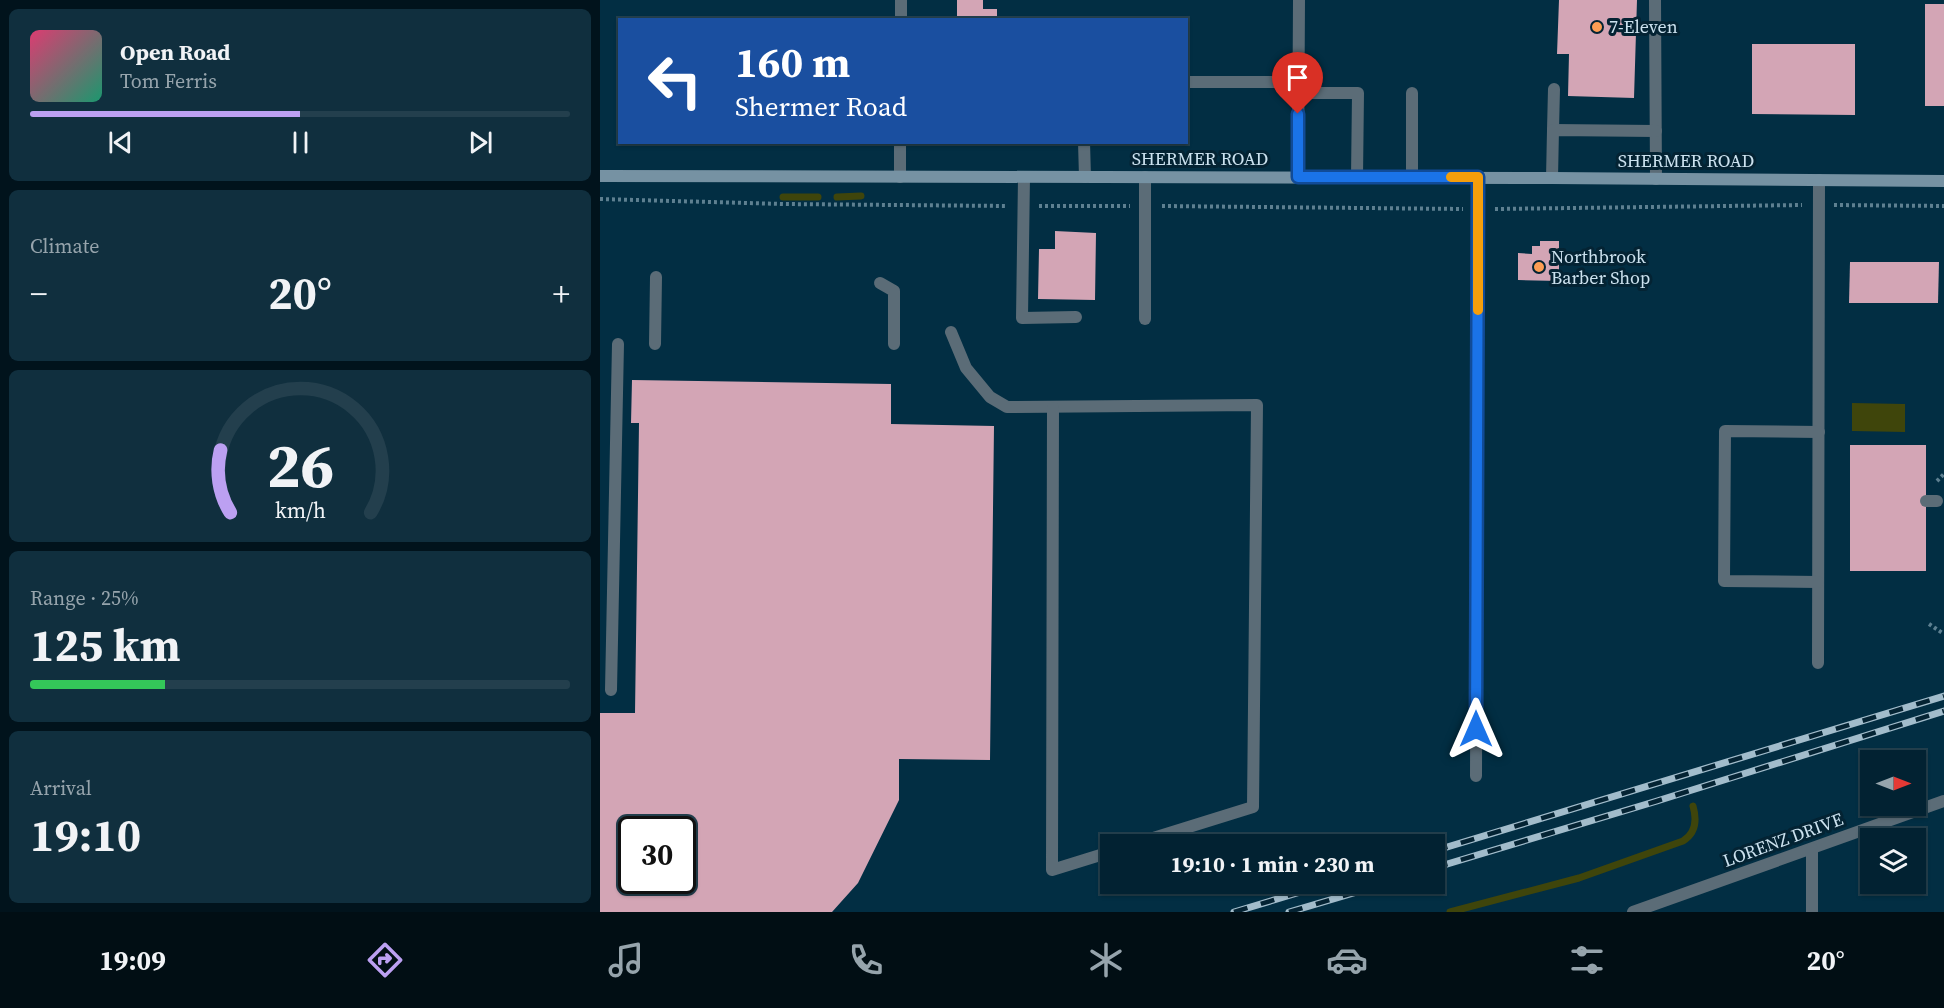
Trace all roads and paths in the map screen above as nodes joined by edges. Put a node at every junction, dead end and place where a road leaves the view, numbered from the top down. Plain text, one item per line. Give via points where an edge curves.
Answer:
1 (901, 0) edge
2 (1299, 0) edge
3 (1655, 0) edge
4 (901, 18) edge
5 (1188, 82) edge
6 (1298, 88) junction
7 (1554, 89) dead end
8 (1412, 93) dead end
9 (1553, 130) junction
10 (1656, 131) junction
11 (900, 144) edge
12 (1084, 144) edge
13 (600, 176) edge
14 (900, 177) junction
15 (1023, 177) junction
16 (1085, 177) junction
17 (1146, 177) junction
18 (1298, 177) junction
19 (1357, 177) junction
20 (1412, 177) junction
21 (1478, 177) junction
22 (1552, 178) junction
23 (1656, 179) junction
24 (1819, 180) junction
25 (1944, 181) edge
26 (600, 200) edge
27 (1819, 205) junction
28 (1023, 206) junction
29 (1146, 206) junction
30 (1944, 206) edge
31 (1478, 210) junction
32 (656, 277) dead end
33 (880, 283) dead end
34 (1076, 317) dead end
35 (1145, 319) dead end
36 (951, 332) dead end
37 (655, 344) dead end
38 (618, 345) dead end
39 (894, 345) dead end
40 (1053, 408) junction
41 (1819, 432) junction
42 (1944, 474) edge
43 (1937, 481) dead end
44 (1818, 582) junction
45 (1929, 624) dead end
46 (1944, 634) edge
47 (1818, 663) dead end
48 (612, 690) dead end
49 (1476, 776) dead end
50 (1944, 801) edge
51 (1166, 834) edge
52 (1812, 849) junction
53 (1100, 855) edge
54 (1633, 912) edge
55 (1812, 912) edge

1 - 4 street
2 - 6 street
3 - 10 street
5 - 6 street
6 - 18 street
6 - 19 street via 1358,93
7 - 9 street
8 - 20 street
9 - 10 street
9 - 22 street
10 - 23 street
11 - 14 street
12 - 16 street
13 - 14 main road, SHERMER ROAD
14 - 15 main road, SHERMER ROAD
15 - 16 main road, SHERMER ROAD
15 - 28 street
16 - 17 main road, SHERMER ROAD
17 - 18 main road, SHERMER ROAD
17 - 29 street
18 - 19 main road, SHERMER ROAD
19 - 20 main road, SHERMER ROAD
20 - 21 main road, SHERMER ROAD
21 - 22 main road, SHERMER ROAD
21 - 31 street
22 - 23 main road, SHERMER ROAD
23 - 24 main road, SHERMER ROAD
24 - 25 main road, SHERMER ROAD
24 - 27 street
26 - 28 path
27 - 30 path
27 - 31 path
27 - 41 street
28 - 29 path
28 - 34 street via 1022,318
29 - 31 path
29 - 35 street
31 - 49 street
32 - 37 street
33 - 39 street via 894,291
36 - 40 street via 966,368 990,397 1007,407
38 - 48 street
40 - 51 street via 1257,405 1254,807
40 - 53 street via 1052,870
41 - 44 street
41 - 44 street via 1725,431 1724,581
42 - 43 path
44 - 47 street
45 - 46 path
50 - 52 street, LORENZ DRIVE
52 - 54 street, LORENZ DRIVE
52 - 55 street

